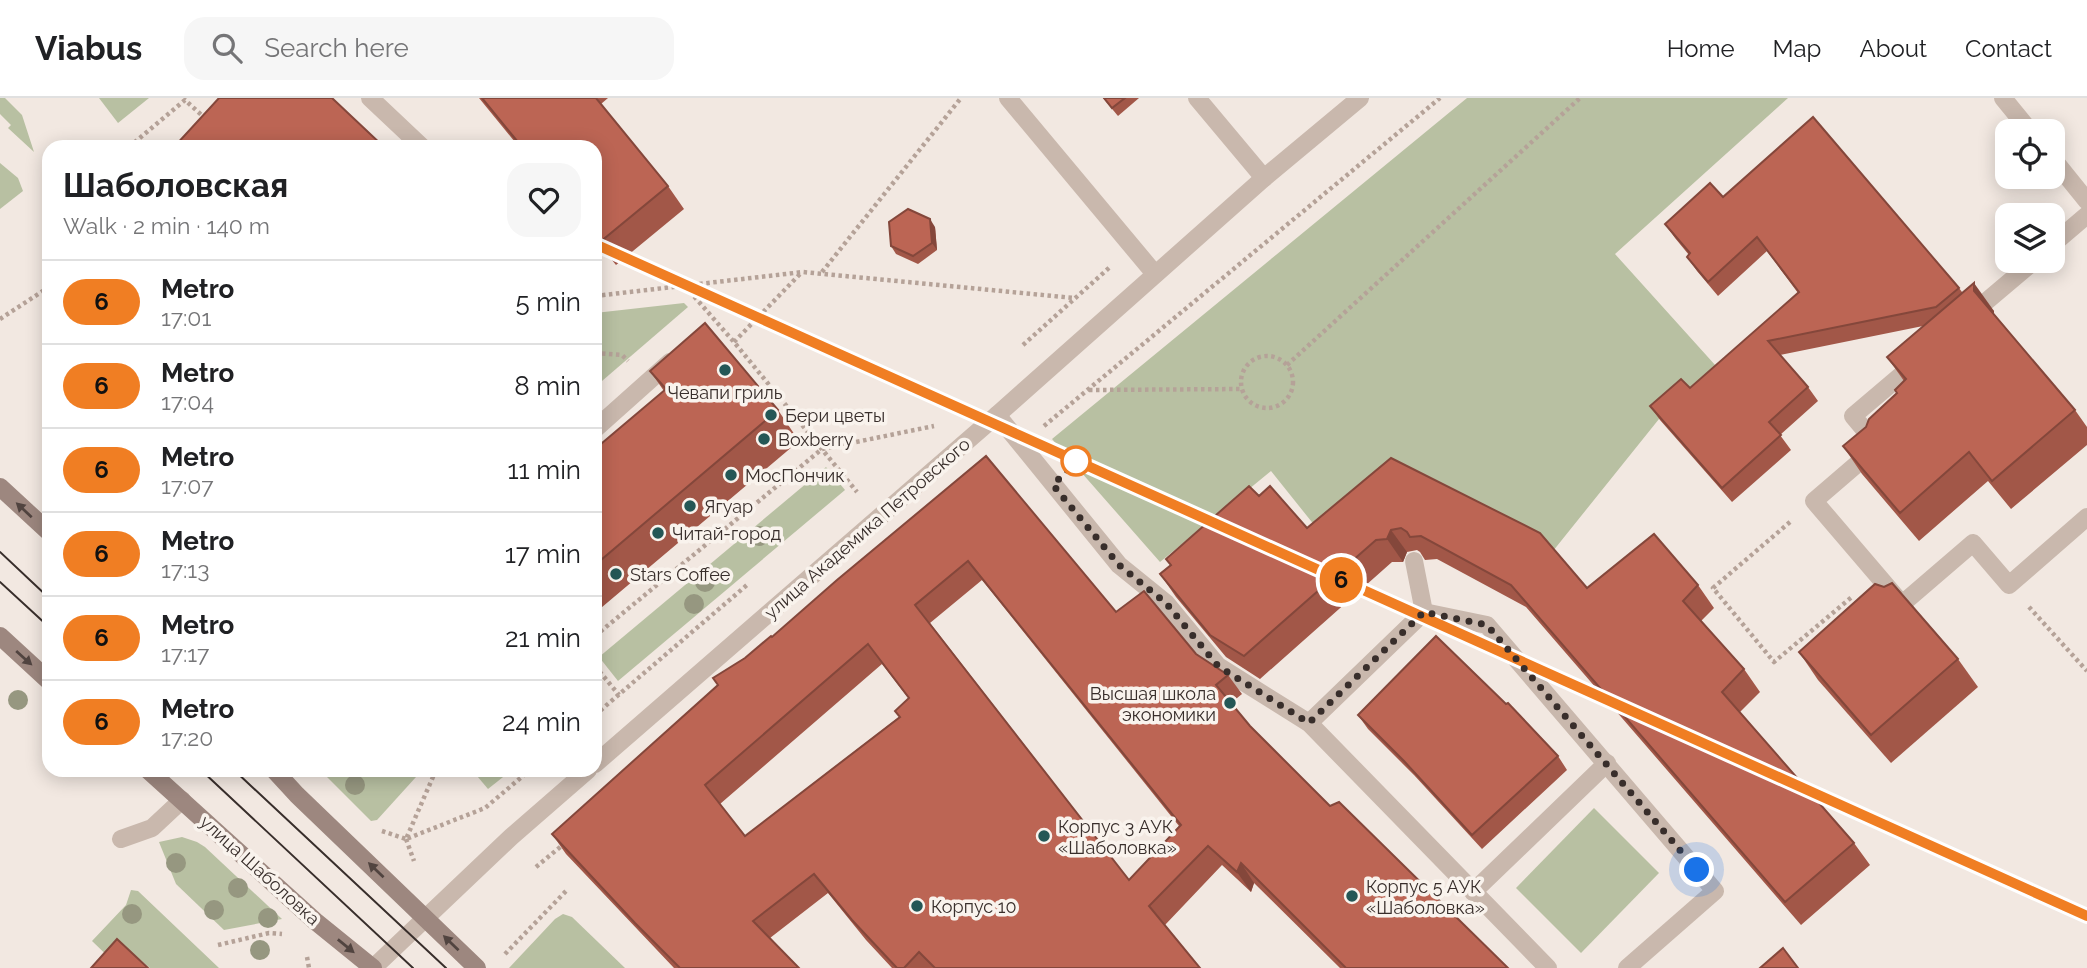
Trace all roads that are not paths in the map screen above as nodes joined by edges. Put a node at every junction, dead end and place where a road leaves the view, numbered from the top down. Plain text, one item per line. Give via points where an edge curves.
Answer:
1 (370, 98) edge
2 (1008, 98) edge
3 (1197, 98) edge
4 (1360, 98) edge
5 (2003, 98) edge
6 (2020, 119) edge
7 (415, 140) edge
8 (2065, 174) edge
9 (1264, 178) junction
10 (2087, 201) edge
11 (2087, 215) edge
12 (2065, 234) edge
13 (2020, 273) edge
14 (1154, 274) junction
15 (1953, 330) edge
16 (687, 347) edge
17 (1933, 347) edge
18 (997, 415) junction
19 (602, 423) edge
20 (0, 487) edge
21 (2087, 517) edge
22 (42, 526) edge
23 (1414, 561) edge
24 (1424, 612) junction
25 (0, 636) edge
26 (42, 675) edge
27 (1309, 723) junction
28 (602, 758) edge
29 (1607, 763) junction
30 (156, 777) edge
31 (280, 777) edge
32 (580, 777) edge
33 (182, 800) junction
34 (121, 839) dead end
35 (1473, 892) junction
36 (425, 918) junction
37 (373, 968) edge
38 (477, 968) edge
39 (1548, 968) edge
40 (1627, 968) edge

1 - 7 street
2 - 14 street
3 - 9 street
4 - 9 street, улица Академика Петровского
5 - 6 street
8 - 10 street
9 - 14 street, улица Академика Петровского
11 - 12 street
13 - 15 street
14 - 18 street, улица Академика Петровского
16 - 19 street
17 - 21 street via 1853,416 1878,446 1814,501 1902,604 1973,543 2009,585
18 - 27 street via 1119,565 1166,603 1218,666
18 - 28 street, улица Академика Петровского
22 -> 20 main road
23 - 24 street
24 - 27 street
24 - 29 street via 1487,625
25 -> 26 main road
27 - 35 street
29 - 35 street
29 - 40 street via 1715,891
30 - 33 main road, улица Шаболовка
36 -> 31 main road
32 - 36 street
33 - 34 street via 152,828
33 -> 37 main road, улица Шаболовка
35 - 39 street
36 - 37 street
38 -> 36 main road

